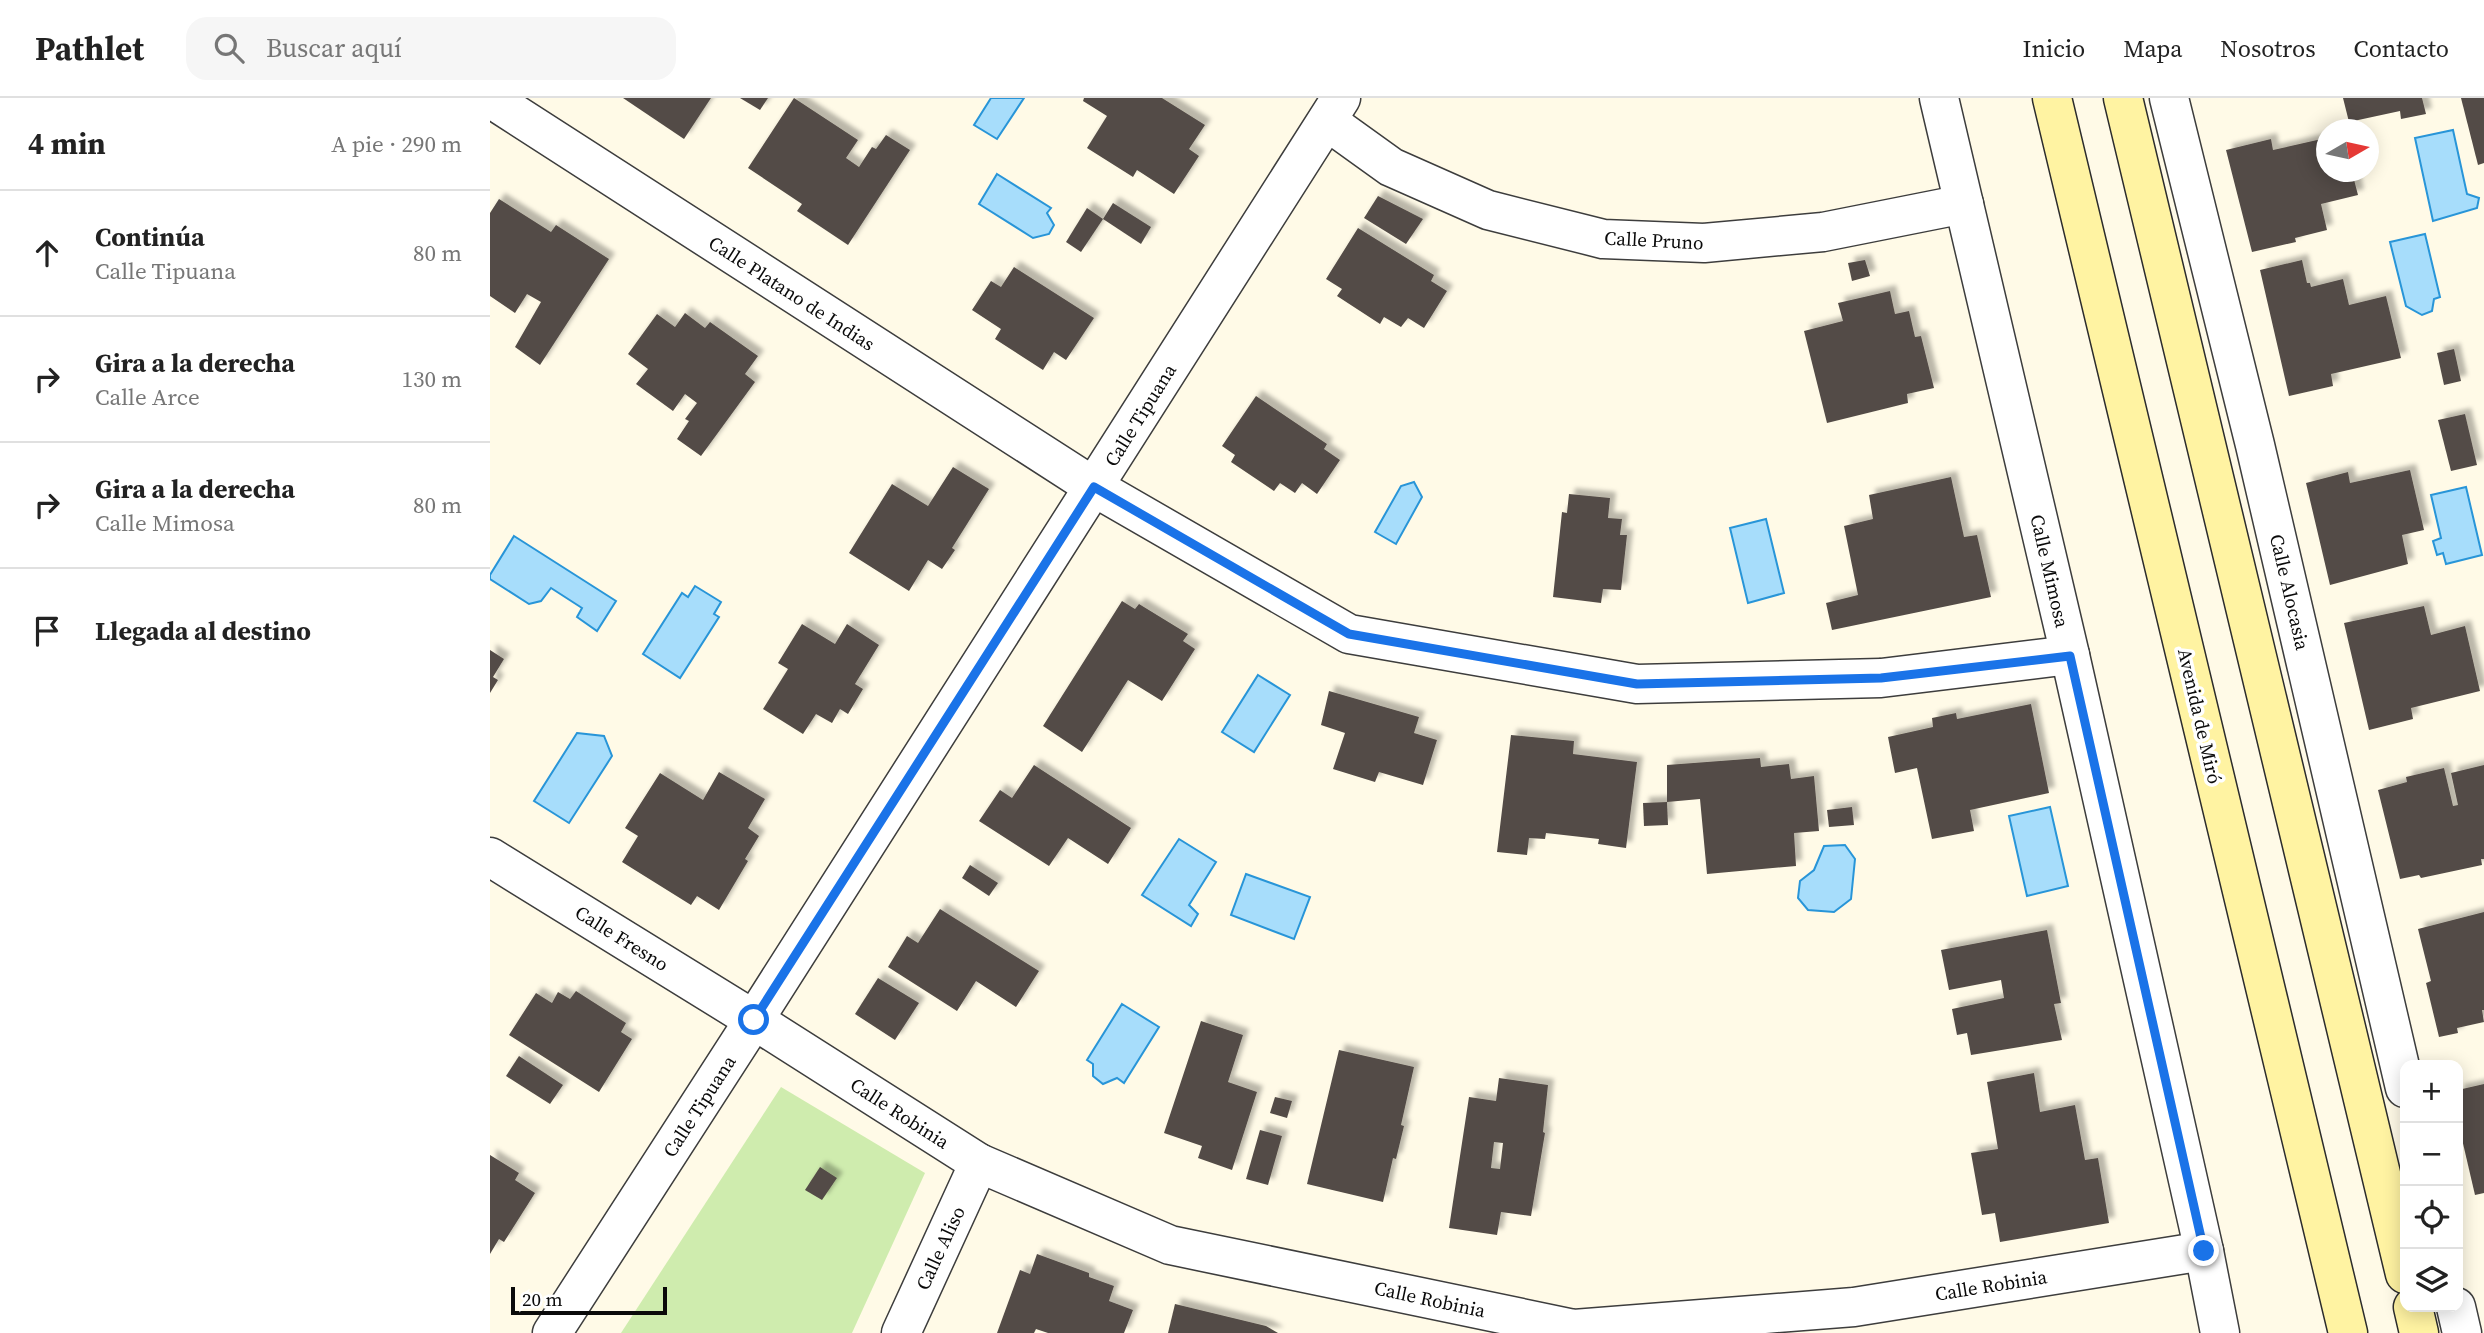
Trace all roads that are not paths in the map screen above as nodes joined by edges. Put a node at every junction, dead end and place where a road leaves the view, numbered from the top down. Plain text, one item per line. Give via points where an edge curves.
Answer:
1 (1940, 98) edge
2 (2052, 98) edge
3 (2123, 98) edge
4 (2169, 98) edge
5 (490, 99) edge
6 (1334, 109) edge
7 (1964, 204) junction
8 (1094, 487) junction
9 (2070, 656) junction
10 (490, 857) edge
11 (754, 1020) junction
12 (2400, 1067) edge
13 (979, 1163) junction
14 (2204, 1251) junction
15 (2400, 1253) edge
16 (2414, 1312) edge
17 (2457, 1312) edge
18 (552, 1333) edge
19 (901, 1333) edge
20 (2220, 1333) edge
21 (2348, 1333) edge
22 (2419, 1333) edge
23 (2462, 1333) edge

1 - 7 street, Calle Mimosa
2 - 21 main road, Avenida de Miró
3 - 15 main road
4 - 12 street, Calle Alocasia
5 - 8 street, Calle Platano de Indias
6 - 7 street, Calle Pruno via 1391,167 1488,210 1603,239 1704,243 1824,232
6 - 8 street, Calle Tipuana
7 - 9 street, Calle Mimosa
8 - 9 street, Calle Platano de Indias via 1349,634 1637,684 1881,678
8 - 11 street, Calle Tipuana
9 - 14 street, Calle Mimosa
10 - 11 street, Calle Fresno
11 - 13 street, Calle Robinia
11 - 18 street, Calle Tipuana
13 - 14 street, Calle Robinia via 1170,1245 1574,1329 1854,1307
13 - 19 street, Calle Aliso
14 - 20 street, Calle Mimosa
16 - 22 main road
17 - 23 street

